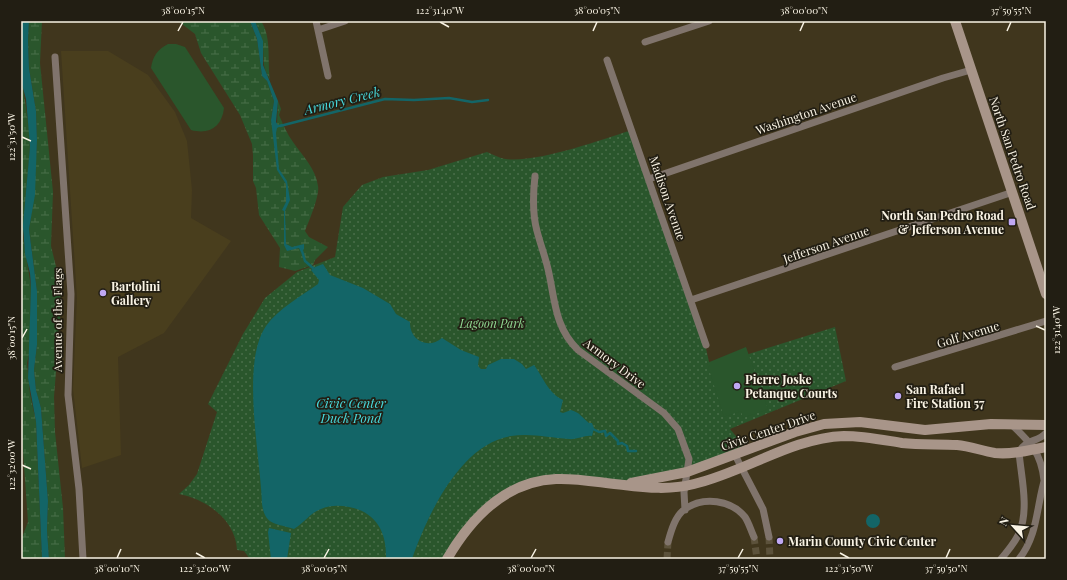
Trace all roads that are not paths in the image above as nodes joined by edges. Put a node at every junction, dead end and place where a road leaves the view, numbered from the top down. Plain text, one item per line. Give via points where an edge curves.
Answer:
1 (316, 21) edge
2 (345, 21) edge
3 (709, 21) edge
4 (955, 21) edge
5 (318, 30) junction
6 (645, 42) dead end
7 (55, 57) dead end
8 (607, 60) dead end
9 (971, 70) junction
10 (328, 76) dead end
11 (535, 176) dead end
12 (649, 179) junction
13 (1013, 192) junction
14 (1046, 294) edge
15 (691, 300) junction
16 (1046, 321) edge
17 (706, 345) dead end
18 (895, 367) dead end
19 (1012, 424) junction
20 (1046, 425) edge
21 (1046, 433) edge
22 (1029, 441) junction
23 (1046, 447) edge
24 (1036, 449) junction
25 (1019, 452) junction
26 (735, 455) junction
27 (741, 468) junction
28 (687, 472) junction
29 (1045, 478) edge
30 (622, 485) junction
31 (684, 486) junction
32 (685, 510) junction
33 (769, 537) tunnel mouth
34 (754, 538) tunnel mouth
35 (668, 542) tunnel mouth
36 (84, 559) edge
37 (447, 559) edge
38 (1001, 559) edge
39 (1019, 559) edge

1 - 5 street
2 - 5 street
3 - 6 street
4 - 9 street, North San Pedro Road
5 - 10 street
7 - 36 street, Avenue of the Flags via 71,294 68,395 80,496
8 - 12 street, Madison Avenue
9 - 12 street, Washington Avenue
9 - 13 street, North San Pedro Road
11 - 28 street, Armory Drive via 535,222 548,268 556,315 563,332 582,353 672,420 681,434 689,456
12 - 15 street, Madison Avenue
13 - 14 street, North San Pedro Road
13 - 15 street, Jefferson Avenue
15 - 17 street, Madison Avenue
16 - 18 street, Golf Avenue
19 - 20 street, Civic Center Drive
19 - 22 street
19 - 26 street, Civic Center Drive via 925,430 860,422 833,423 800,430
21 - 22 street
22 - 24 street
22 - 25 street via 1023,444
23 - 24 street, Civic Center Drive
24 - 25 street, Civic Center Drive
24 - 29 street
25 - 27 street, Civic Center Drive via 997,453 965,446 912,444 843,436 808,443
25 - 38 street via 1024,502 1023,521 1015,540
26 - 27 street
26 - 28 street, Civic Center Drive
27 - 31 street, Civic Center Drive
27 - 33 street via 763,509
28 - 30 street, Civic Center Drive
28 - 31 street, Armory Drive
29 - 39 street via 1034,533
30 - 31 street, Civic Center Drive via 661,488
30 - 37 street, Civic Center Drive via 556,479 518,487 501,496 485,510 463,534
31 - 32 street, Armory Drive
32 - 34 street via 700,503 725,503 737,509 746,518
32 - 35 street via 672,528

